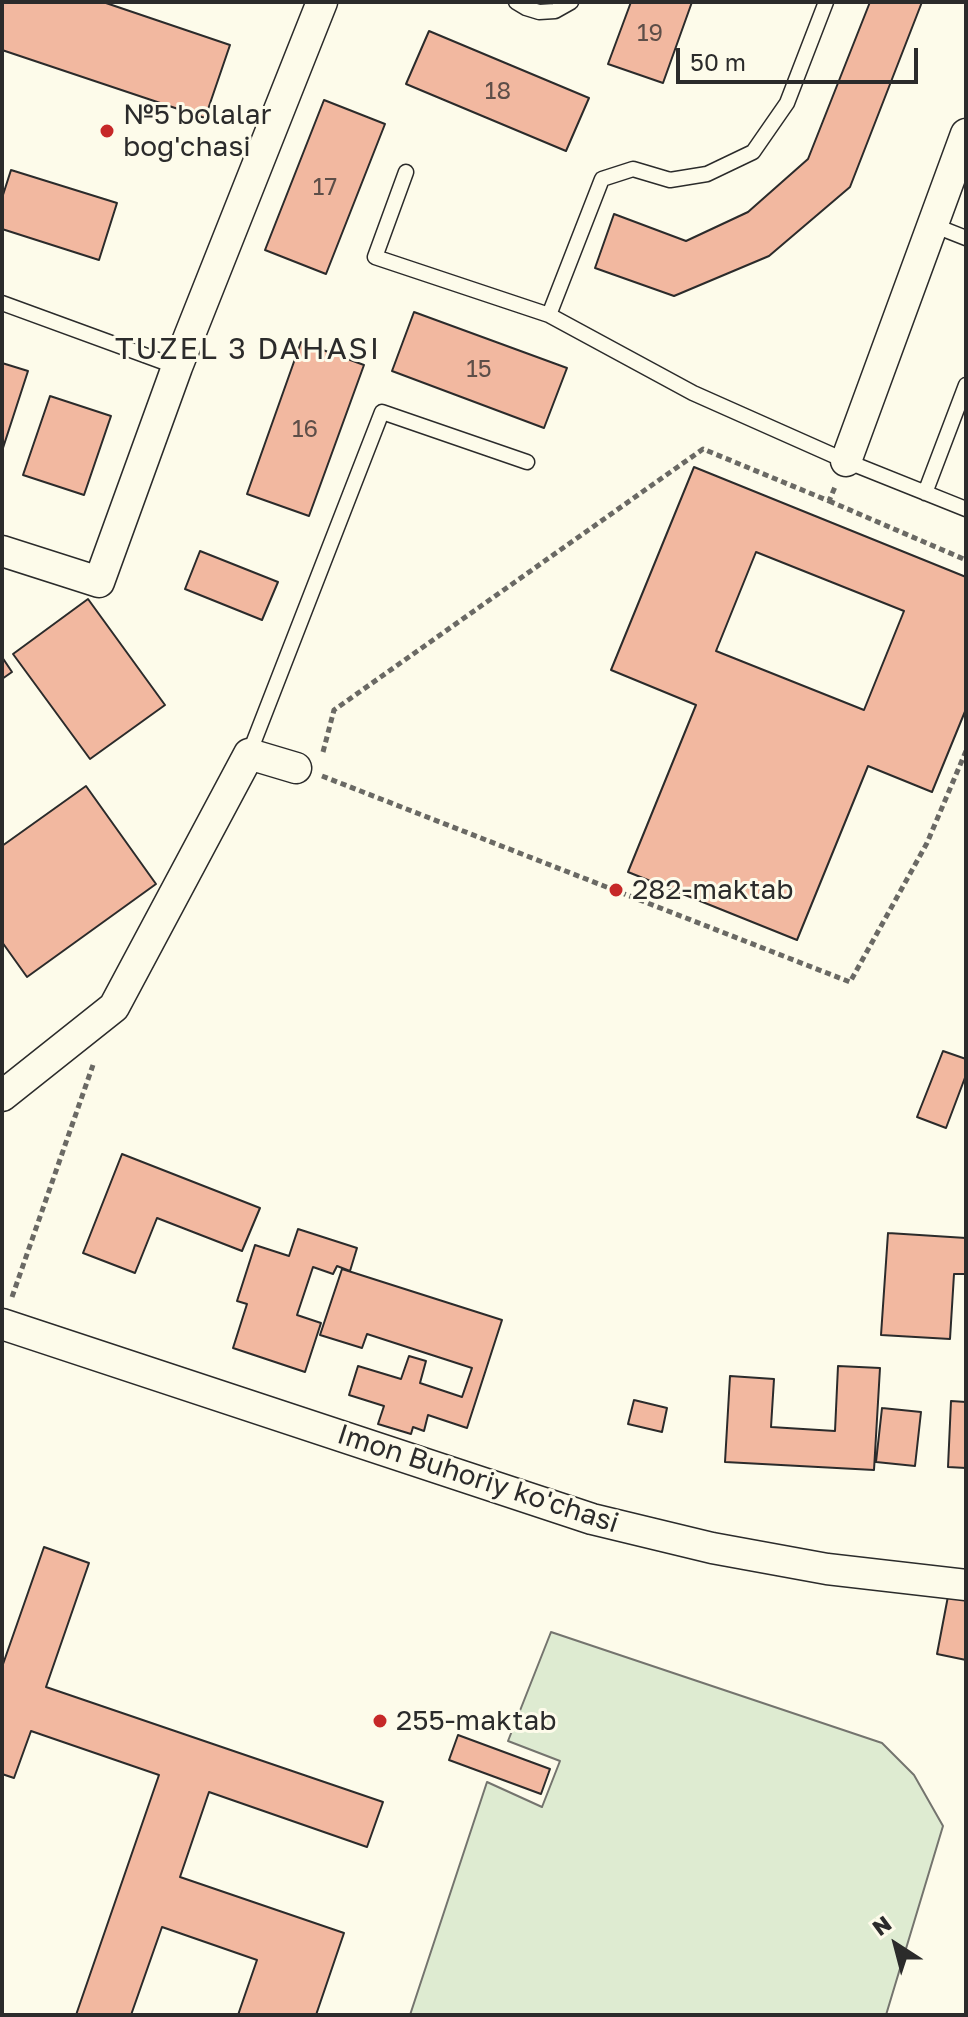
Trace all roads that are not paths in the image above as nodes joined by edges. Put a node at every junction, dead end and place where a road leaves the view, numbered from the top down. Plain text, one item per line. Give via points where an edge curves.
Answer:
1 (322, 2) edge
2 (516, 2) edge
3 (571, 2) edge
4 (826, 2) edge
5 (966, 134) edge
6 (406, 172) dead end
7 (933, 225) junction
8 (966, 238) edge
9 (2, 303) edge
10 (549, 315) junction
11 (177, 367) junction
12 (966, 385) edge
13 (846, 461) junction
14 (527, 462) dead end
15 (925, 493) junction
16 (966, 509) edge
17 (2, 551) edge
18 (249, 754) junction
19 (307, 771) road end
20 (2, 1096) edge
21 (2, 1325) edge
22 (966, 1585) edge

1 - 11 street
2 - 3 lane via 539,12
4 - 10 lane via 787,103 753,152 707,174 670,180 633,169 602,179
5 - 7 street
6 - 10 lane via 375,257
7 - 8 lane
7 - 13 street
9 - 11 lane
10 - 13 lane via 693,393
11 - 17 street via 99,582
12 - 15 lane
13 - 15 lane
14 - 18 lane via 382,412
15 - 16 lane
18 - 19 street
18 - 20 street via 114,1007
21 - 22 street, Imon Buhoriy ko'chasi via 592,1519 827,1569

